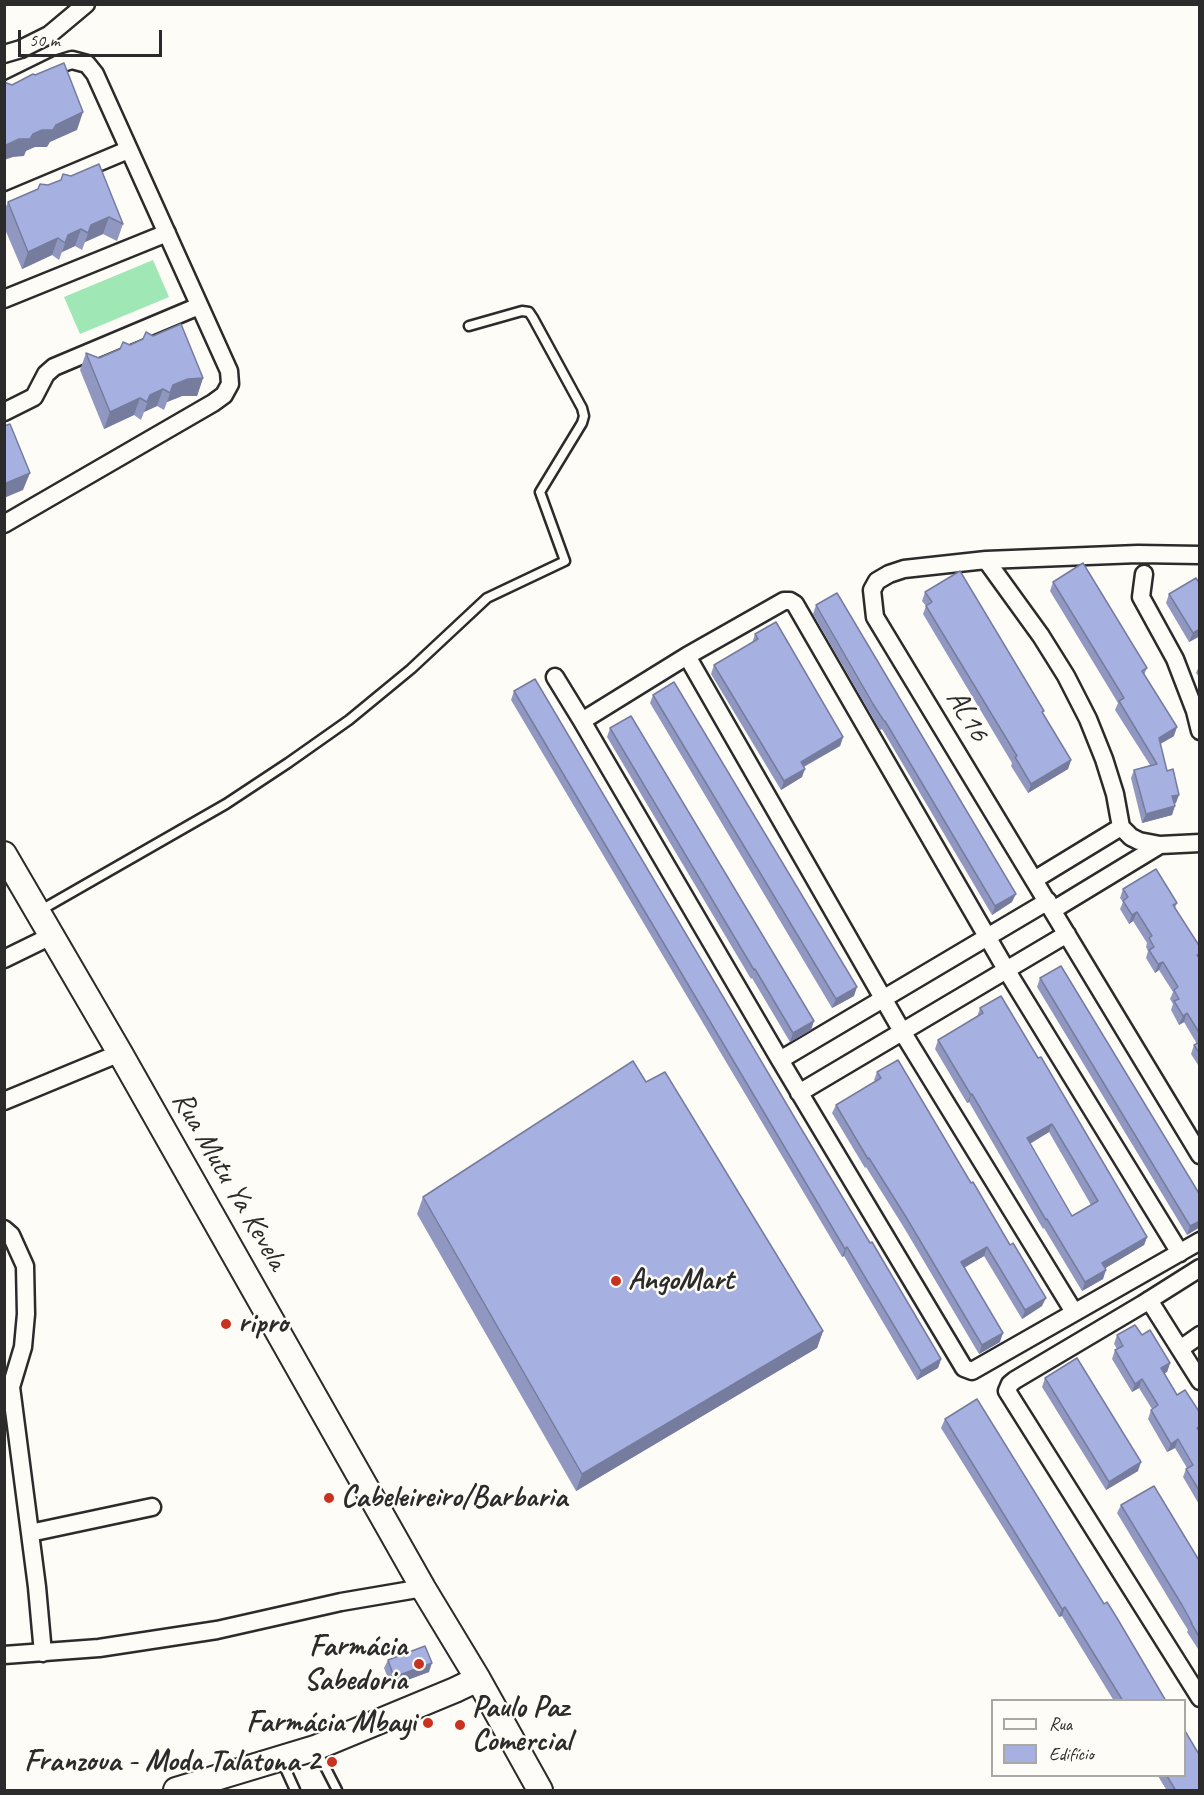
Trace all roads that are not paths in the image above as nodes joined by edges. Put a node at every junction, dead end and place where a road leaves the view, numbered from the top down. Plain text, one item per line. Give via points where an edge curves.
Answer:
1 (86, 4) edge
2 (4, 54) edge
3 (4, 91) edge
4 (128, 150) junction
5 (4, 202) edge
6 (166, 233) junction
7 (4, 298) edge
8 (199, 306) junction
9 (469, 326) dead end
10 (4, 412) edge
11 (4, 524) edge
12 (1200, 555) edge
13 (986, 560) junction
14 (1144, 573) dead end
15 (687, 656) junction
16 (555, 677) dead end
17 (582, 720) junction
18 (1200, 731) edge
19 (1121, 827) junction
20 (1200, 843) edge
21 (1160, 845) junction
22 (4, 854) edge
23 (1034, 880) junction
24 (1050, 906) junction
25 (38, 912) junction
26 (1067, 934) junction
27 (51, 936) junction
28 (987, 937) junction
29 (4, 959) edge
30 (1007, 971) junction
31 (884, 999) junction
32 (903, 1033) junction
33 (120, 1053) junction
34 (780, 1060) junction
35 (799, 1094) junction
36 (4, 1101) edge
37 (1200, 1155) edge
38 (4, 1229) edge
39 (1200, 1241) edge
40 (1180, 1253) junction
41 (1200, 1268) edge
42 (1149, 1300) junction
43 (1074, 1312) junction
44 (1200, 1335) edge
45 (1180, 1349) junction
46 (1200, 1381) edge
47 (152, 1507) dead end
48 (30, 1533) junction
49 (423, 1587) junction
50 (43, 1653) junction
51 (4, 1655) edge
52 (478, 1679) junction
53 (1200, 1698) edge
54 (315, 1748) junction
55 (281, 1759) junction
56 (176, 1791) edge
57 (295, 1791) edge
58 (337, 1791) edge
59 (540, 1791) edge

1 - 2 street via 49,35
3 - 4 street via 59,64 72,60 87,64
4 - 5 street
4 - 6 street
6 - 7 street
6 - 8 street
8 - 10 street via 54,366 34,397
8 - 11 street via 229,371 230,384 224,395
9 - 25 lane via 529,312 582,408 582,423 540,492 565,561 487,598 350,720 262,780
12 - 13 street, AL16
13 - 19 street via 1041,636 1088,719 1115,794
13 - 23 street, AL16 via 888,574 872,590 873,604 875,617
14 - 18 street via 1141,597 1175,659
15 - 17 street
15 - 28 street via 784,601 795,604
15 - 31 street
16 - 17 street
17 - 34 street
19 - 21 street via 1139,841
19 - 23 street
20 - 21 street
21 - 24 street
22 - 25 main road, Rua Mutu Ya Kevela
23 - 24 street, AL16
24 - 26 street, AL16
24 - 28 street
25 - 27 main road, Rua Mutu Ya Kevela
26 - 30 street
26 - 37 street, AL16
27 - 29 street
27 - 33 main road, Rua Mutu Ya Kevela
28 - 30 street
28 - 31 street
30 - 32 street
30 - 40 street
31 - 32 street
31 - 34 street
32 - 35 street
32 - 43 street
33 - 36 street
33 - 49 main road, Rua Mutu Ya Kevela
34 - 35 street
35 - 43 street via 964,1368 972,1371
38 - 48 street via 25,1266 23,1347 11,1387
39 - 40 street
40 - 43 street
41 - 42 street
42 - 45 street
42 - 53 street via 1015,1380 1007,1391
44 - 45 street
45 - 46 street
47 - 48 street
48 - 50 street
49 - 50 street via 217,1630
49 - 52 main road, Rua Mutu Ya Kevela
50 - 51 street
52 - 54 main road
52 - 59 main road, Rua Mutu Ya Kevela
54 - 55 main road
54 - 58 lane
55 - 56 main road
55 - 57 lane

